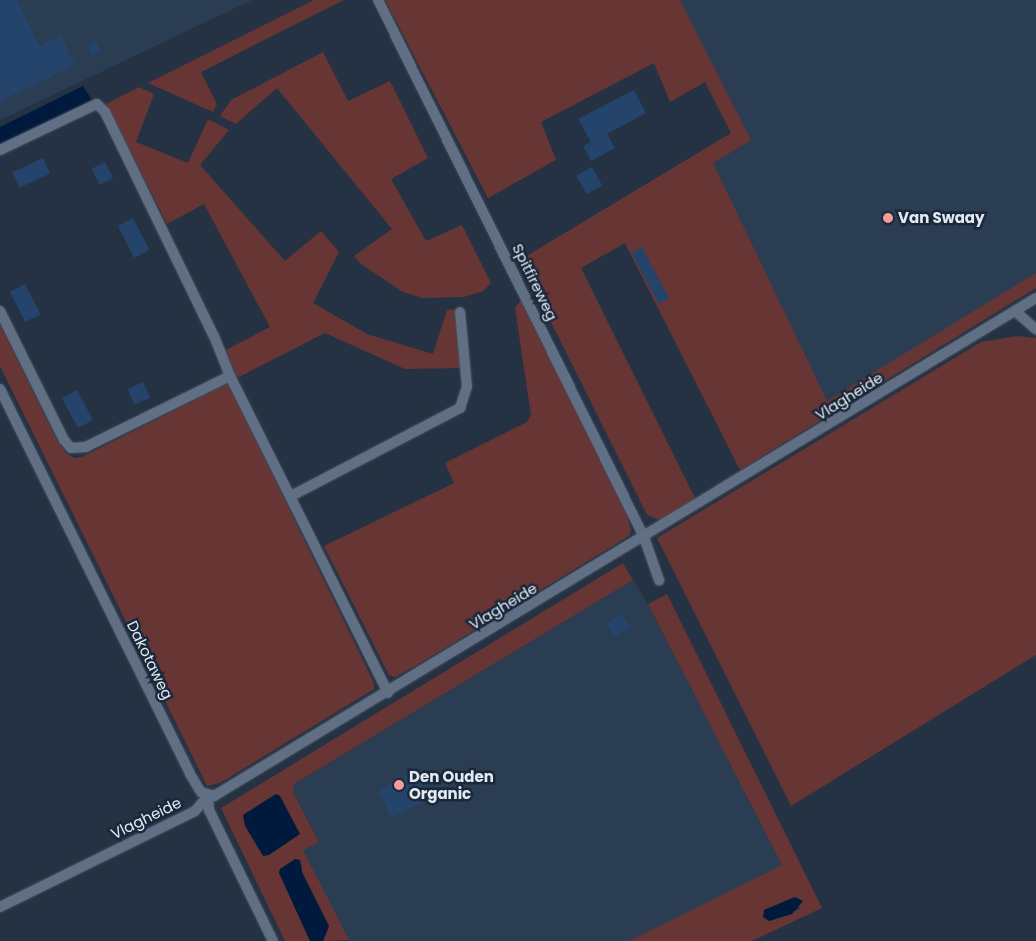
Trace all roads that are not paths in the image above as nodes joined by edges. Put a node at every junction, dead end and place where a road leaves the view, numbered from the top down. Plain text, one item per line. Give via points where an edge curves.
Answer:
1 (378, 0) edge
2 (0, 150) edge
3 (1036, 298) edge
4 (1015, 311) junction
5 (0, 312) edge
6 (460, 312) dead end
7 (1036, 329) edge
8 (230, 376) junction
9 (0, 389) edge
10 (291, 496) junction
11 (644, 537) junction
12 (659, 580) dead end
13 (388, 693) junction
14 (208, 796) junction
15 (0, 907) edge
16 (273, 941) edge

1 - 11 street, Spitfireweg
2 - 8 street via 97,104 104,112 205,318
3 - 4 street, Vlagheide
4 - 7 street
4 - 11 street, Vlagheide
5 - 8 street via 64,440 71,448 86,447
6 - 10 street via 467,387 460,408
8 - 10 street
9 - 14 street, Dakotaweg via 190,774 198,789
10 - 13 street
11 - 12 street, Spitfireweg
11 - 13 street, Vlagheide
13 - 14 street, Vlagheide via 220,795
14 - 15 street, Vlagheide via 195,811
14 - 16 street, Dakotaweg via 209,810

